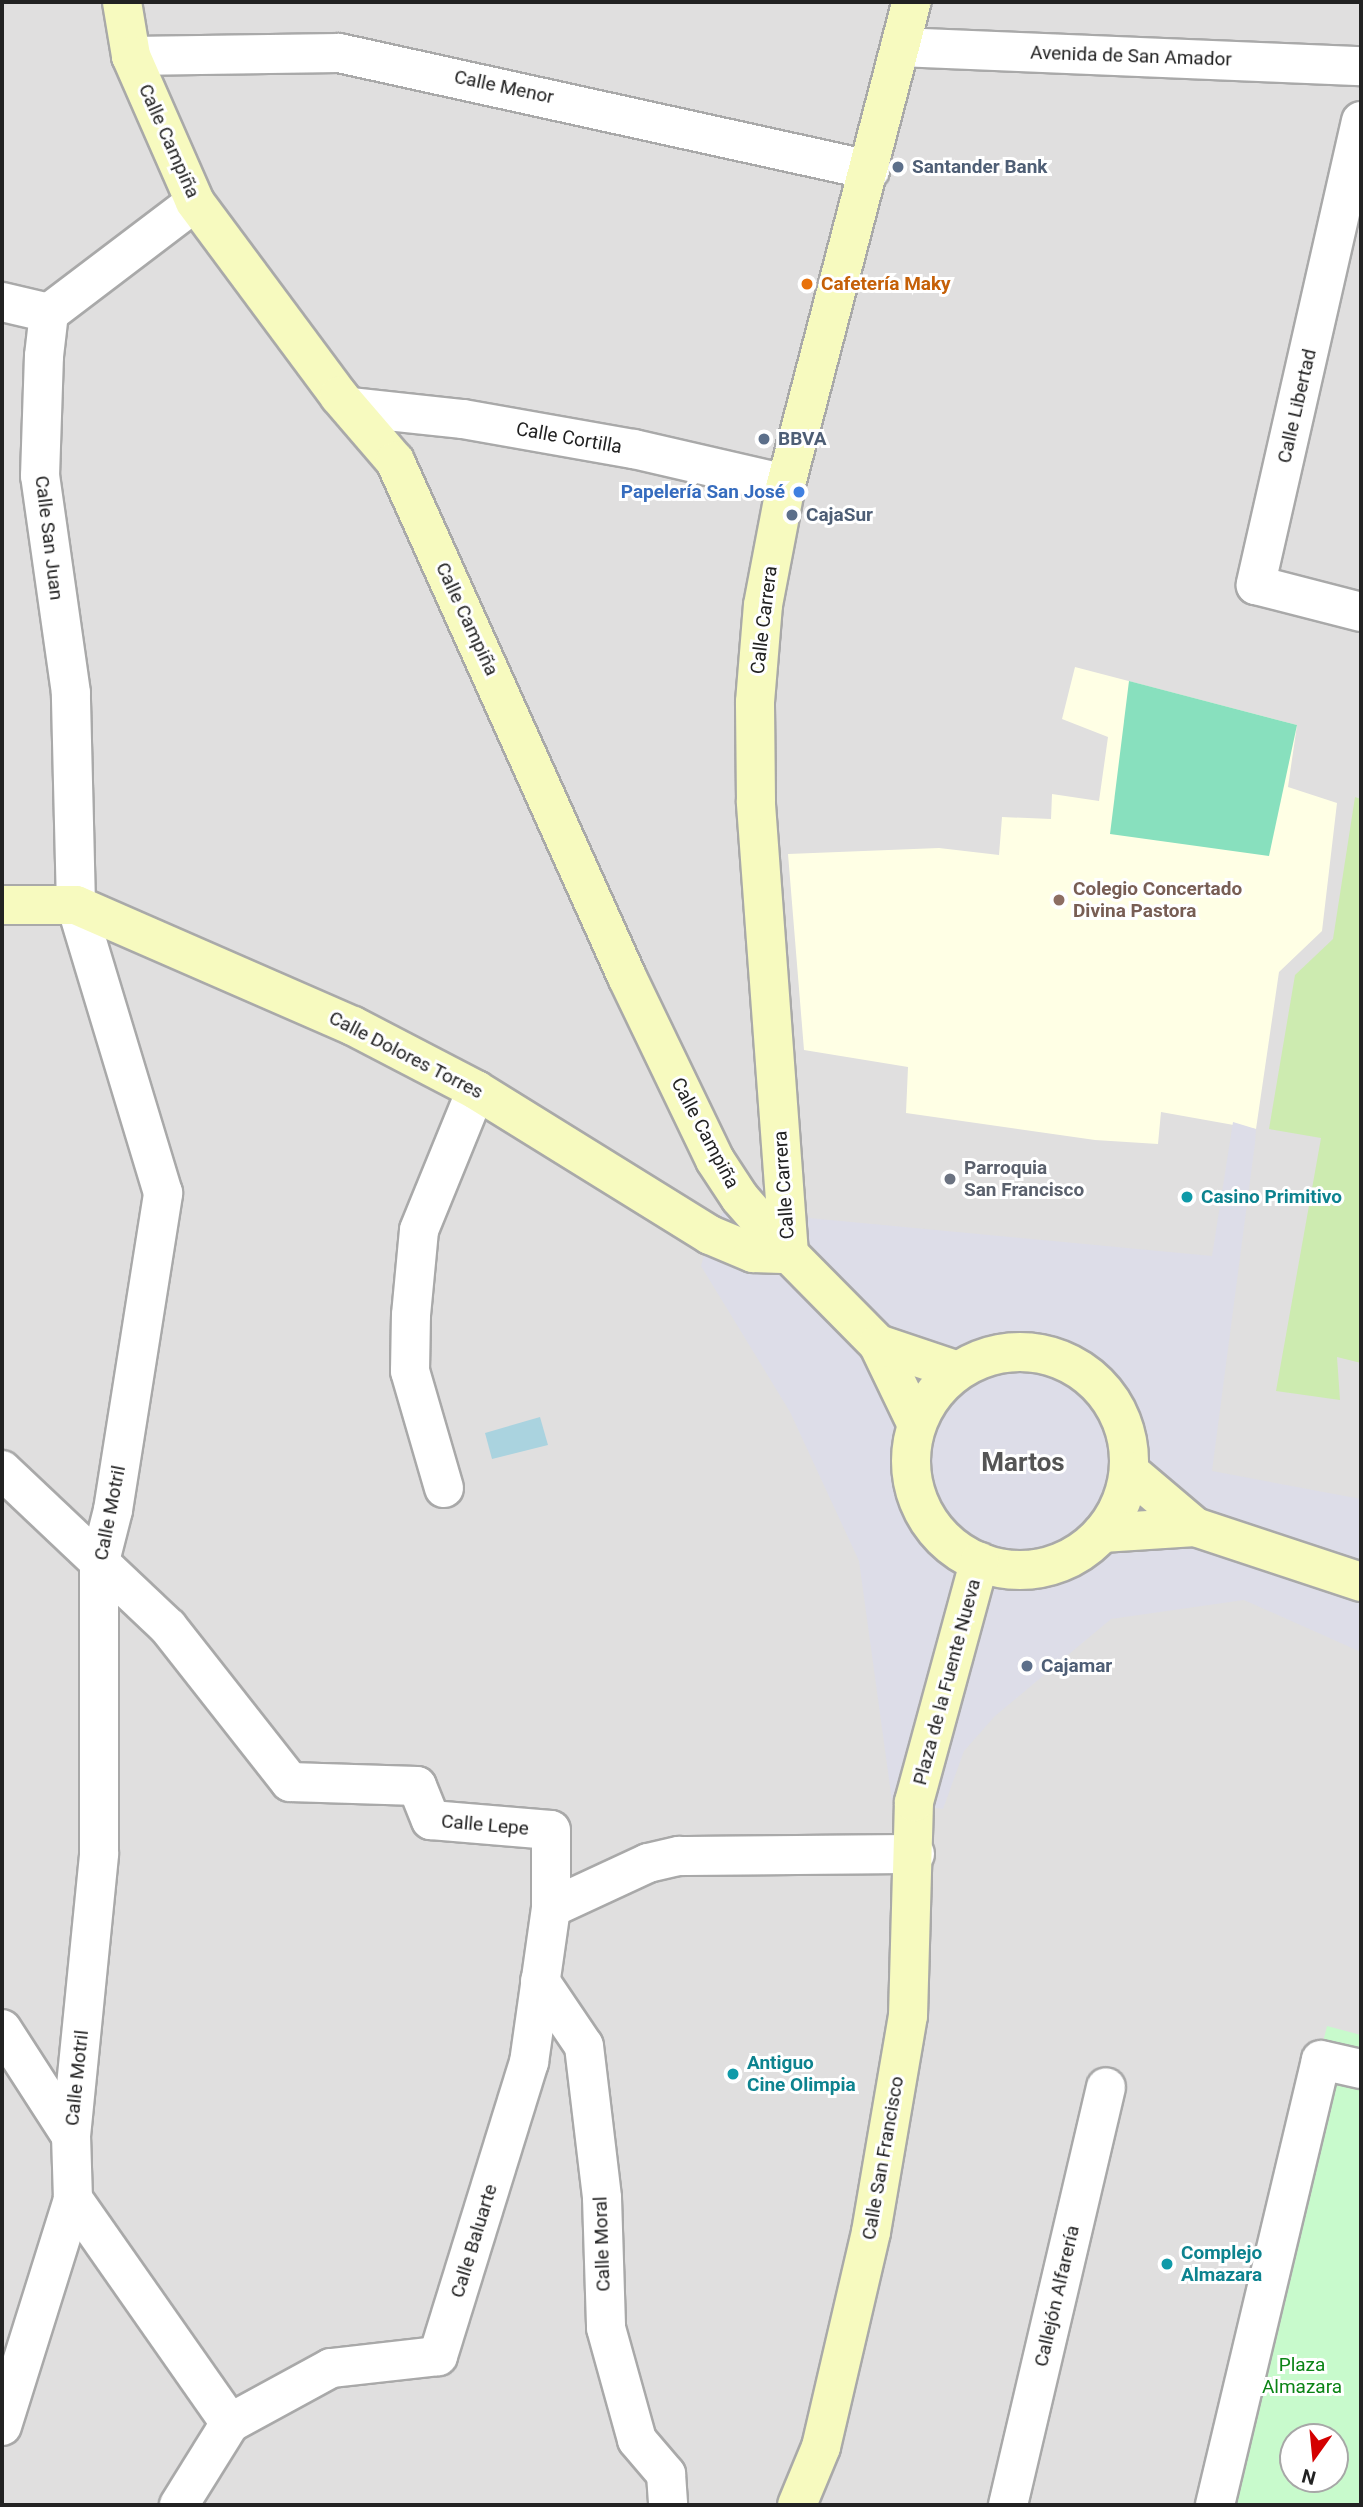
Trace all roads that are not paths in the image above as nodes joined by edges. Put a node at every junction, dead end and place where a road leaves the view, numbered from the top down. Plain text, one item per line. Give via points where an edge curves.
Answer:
1 (122, 2) edge
2 (912, 2) edge
3 (900, 47) junction
4 (131, 56) junction
5 (1361, 66) edge
6 (1361, 121) edge
7 (870, 170) junction
8 (195, 202) junction
9 (2, 302) edge
10 (49, 313) junction
11 (350, 407) junction
12 (786, 484) junction
13 (1361, 612) edge
14 (2, 905) edge
15 (76, 905) junction
16 (477, 1090) junction
17 (789, 1254) junction
18 (878, 1343) junction
19 (958, 1371) junction
20 (916, 1423) junction
21 (2, 1470) edge
22 (1129, 1471) junction
23 (444, 1488) dead end
24 (1195, 1527) junction
25 (1102, 1533) junction
26 (979, 1562) junction
27 (99, 1565) junction
28 (1361, 1582) edge
29 (914, 1802) joint
30 (915, 1854) junction
31 (551, 1908) junction
32 (540, 1982) junction
33 (2, 2029) edge
34 (1361, 2069) edge
35 (1107, 2087) dead end
36 (71, 2136) junction
37 (74, 2199) junction
38 (230, 2423) junction
39 (2, 2426) edge
40 (178, 2505) edge
41 (668, 2505) edge
42 (797, 2505) edge
43 (1008, 2505) edge
44 (1215, 2505) edge

1 - 4 street, Calle Campiña
2 - 3 street, Calle Carrera
3 - 5 street, Avenida de San Amador
3 - 7 street, Calle Carrera
4 - 7 street, Calle Menor via 339,53
4 - 8 street, Calle Campiña
6 - 13 street, Calle Libertad via 1256,585
7 - 12 street, Calle Carrera
8 - 10 street
8 - 11 street, Calle Campiña
9 - 10 street
10 - 15 street, Calle San Juan via 40,476 71,693
11 - 12 street, Calle Cortilla via 463,419 634,449
11 - 17 street, Calle Campiña via 395,461 627,977 715,1160 740,1198
12 - 17 street, Calle Carrera via 763,605 755,702 756,801
14 - 15 street, Calle Dolores Torres
15 - 16 street, Calle Dolores Torres via 353,1026
15 - 27 street, Calle Motril via 163,1193 113,1510
16 - 17 street, Calle Dolores Torres via 710,1235 753,1253
16 - 23 street via 419,1230 411,1315 410,1371
17 - 18 street
18 - 19 street
18 - 20 street
19 - 20 street, Plaza de la Fuente Nueva via 933,1393
19 - 22 street, Plaza de la Fuente Nueva via 990,1356 1025,1352 1059,1359 1090,1377 1113,1404 1126,1436
20 - 26 street, Plaza de la Fuente Nueva via 910,1456 914,1489 927,1520 950,1546
21 - 27 street, Calle Lepe
22 - 24 street
22 - 25 street, Plaza de la Fuente Nueva via 1121,1504
24 - 25 street
24 - 28 street
25 - 26 street, Plaza de la Fuente Nueva via 1077,1554 1045,1568 1012,1570
26 - 29 street, Plaza de la Fuente Nueva
27 - 31 street, Calle Lepe via 168,1627 290,1782 416,1786 431,1820 551,1830
27 - 36 street, Calle Motril via 99,1853
29 - 30 street, Calle San Francisco
30 - 31 street via 679,1856 648,1863
30 - 42 street, Calle San Francisco via 908,2016 871,2232 821,2447
31 - 32 street, Calle Baluarte
32 - 38 street, Calle Baluarte via 529,2062 438,2356 331,2368
32 - 41 street, Calle Moral via 584,2046 601,2198 606,2328 637,2440 666,2474
33 - 36 street, Calle Motril
34 - 44 street via 1321,2060
35 - 43 street, Callejón Alfarería
36 - 37 street, Calle Motril
37 - 38 street
37 - 39 street
38 - 40 street, Calle Baluarte

